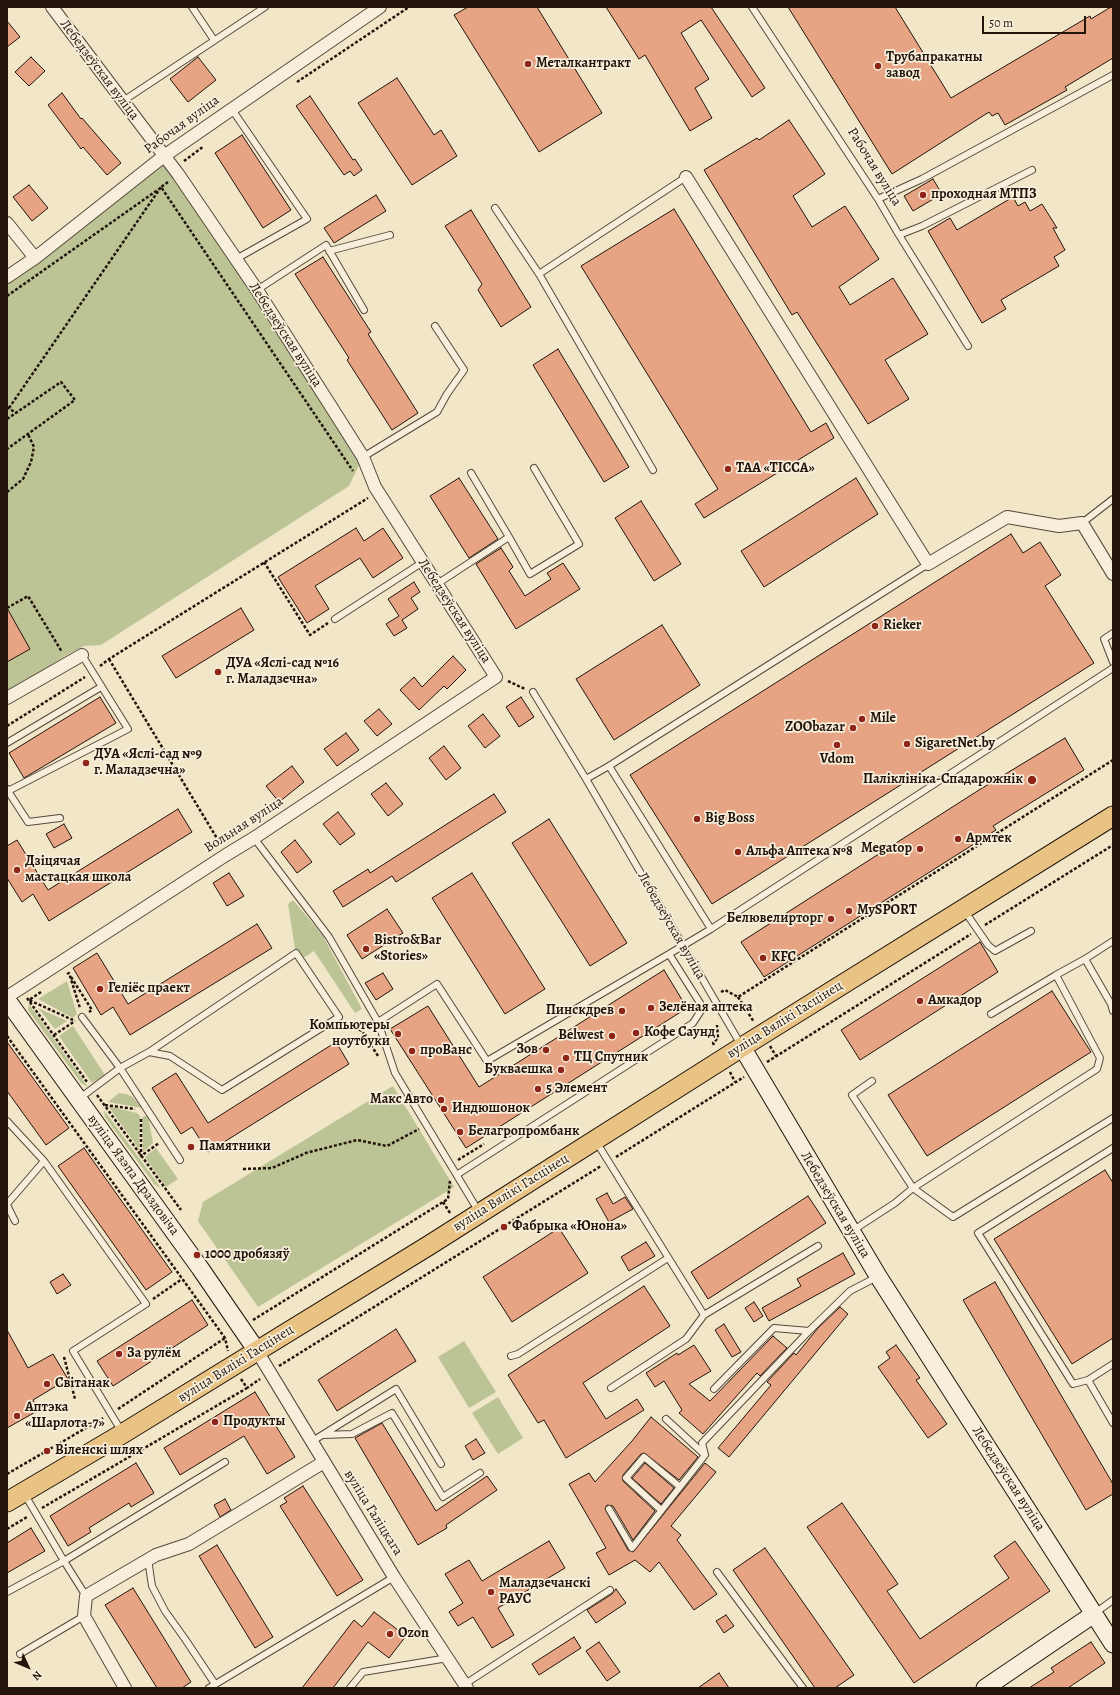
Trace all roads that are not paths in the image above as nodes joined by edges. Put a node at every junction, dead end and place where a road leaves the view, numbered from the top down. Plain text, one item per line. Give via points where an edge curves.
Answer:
1 (52, 7) edge
2 (192, 7) edge
3 (265, 7) edge
4 (380, 7) edge
5 (752, 7) edge
6 (214, 40) junction
7 (1113, 75) edge
8 (123, 101) junction
9 (231, 108) junction
10 (164, 156) junction
11 (1032, 170) dead end
12 (686, 177) joint
13 (878, 199) junction
14 (495, 208) dead end
15 (7, 223) edge
16 (390, 235) dead end
17 (899, 235) junction
18 (329, 251) junction
19 (35, 258) junction
20 (236, 259) junction
21 (539, 274) junction
22 (7, 277) edge
23 (256, 290) junction
24 (364, 310) dead end
25 (435, 326) dead end
26 (968, 346) dead end
27 (363, 457) junction
28 (534, 468) dead end
29 (653, 470) dead end
30 (471, 473) dead end
31 (1113, 499) edge
32 (1082, 523) junction
33 (509, 536) junction
34 (423, 562) junction
35 (928, 564) junction
36 (1113, 574) edge
37 (437, 584) junction
38 (335, 619) road end
39 (1113, 634) edge
40 (82, 655) joint
41 (1113, 662) edge
42 (1113, 668) edge
43 (496, 676) joint
44 (101, 687) junction
45 (533, 692) road end
46 (7, 698) edge
47 (7, 743) edge
48 (609, 766) junction
49 (586, 779) junction
50 (8, 790) edge
51 (1113, 816) edge
52 (60, 818) dead end
53 (254, 838) junction
54 (964, 909) junction
55 (711, 929) junction
56 (1031, 931) dead end
57 (1113, 941) edge
58 (683, 945) junction
59 (669, 954) junction
60 (1085, 959) junction
61 (1056, 975) junction
62 (7, 999) edge
63 (1113, 1011) edge
64 (991, 1014) dead end
65 (82, 1017) road end
66 (378, 1022) junction
67 (742, 1047) junction
68 (149, 1052) junction
69 (120, 1068) junction
70 (872, 1081) dead end
71 (79, 1099) junction
72 (1113, 1118) edge
73 (7, 1122) edge
74 (595, 1140) junction
75 (1113, 1148) edge
76 (180, 1160) dead end
77 (44, 1161) junction
78 (458, 1174) junction
79 (913, 1188) junction
80 (7, 1205) edge
81 (480, 1213) junction
82 (15, 1221) dead end
83 (851, 1232) junction
84 (818, 1246) dead end
85 (668, 1258) junction
86 (878, 1276) junction
87 (704, 1315) junction
88 (809, 1331) junction
89 (257, 1351) junction
90 (511, 1356) dead end
91 (1113, 1364) edge
92 (1088, 1380) junction
93 (611, 1388) dead end
94 (714, 1389) dead end
95 (666, 1418) dead end
96 (1113, 1423) edge
97 (122, 1434) junction
98 (323, 1435) junction
99 (312, 1442) junction
100 (705, 1455) junction
101 (225, 1462) dead end
102 (324, 1462) junction
103 (441, 1464) dead end
104 (480, 1473) dead end
105 (679, 1486) junction
106 (24, 1492) junction
107 (7, 1502) edge
108 (609, 1509) dead end
109 (661, 1510) junction
110 (148, 1559) junction
111 (64, 1561) junction
112 (717, 1572) dead end
113 (394, 1577) junction
114 (610, 1590) dead end
115 (7, 1592) edge
116 (86, 1596) junction
117 (1113, 1600) edge
118 (1094, 1614) junction
119 (84, 1616) junction
120 (1113, 1644) edge
121 (20, 1654) dead end
122 (448, 1658) junction
123 (212, 1686) edge
124 (466, 1686) edge
125 (125, 1688) edge
126 (350, 1688) edge
127 (803, 1688) edge
128 (985, 1688) edge

1 - 8 street, Лебедзеўская вуліца
2 - 6 lane
3 - 6 lane
4 - 9 street, Рабочая вуліца
5 - 13 lane, Рабочая вуліца
6 - 8 lane
7 - 13 lane via 922,179
8 - 10 street, Лебедзеўская вуліца
9 - 10 street, Рабочая вуліца
9 - 20 lane via 306,219
10 - 19 street, Рабочая вуліца
10 - 20 street, Лебедзеўская вуліца
11 - 17 lane via 922,226
12 - 21 lane
12 - 35 street
13 - 17 lane, Рабочая вуліца
14 - 21 lane
15 - 19 street
16 - 18 lane
17 - 26 lane, Рабочая вуліца
18 - 23 lane via 326,245
18 - 24 lane
19 - 22 street, Рабочая вуліца
20 - 23 street, Лебедзеўская вуліца
21 - 29 lane
23 - 27 street, Лебедзеўская вуліца
25 - 27 lane via 464,370 437,412
27 - 34 street, Лебедзеўская вуліца via 375,486
28 - 33 lane via 579,544 530,574
30 - 33 lane
31 - 32 lane
32 - 35 street via 1059,526 1007,517
32 - 36 street
33 - 37 lane
34 - 37 street, Лебедзеўская вуліца
34 - 38 lane
35 - 48 lane
37 - 43 street, Лебедзеўская вуліца
39 - 41 lane via 1104,638
40 - 44 lane
40 - 46 street
42 - 55 lane
43 - 53 street, Вольная вуліца
44 - 47 lane
44 - 50 lane via 128,729
45 - 49 lane, Лебедзеўская вуліца
48 - 49 lane
48 - 55 lane
49 - 58 lane, Лебедзеўская вуліца
50 - 52 lane via 28,822
51 - 54 main road, вуліца Вялікі Гасцінец
53 - 62 street, Вольная вуліца
53 - 66 lane via 329,937
54 - 56 lane via 977,931 995,951
54 - 67 main road, вуліца Вялікі Гасцінец
55 - 58 lane
57 - 60 lane
58 - 59 lane
58 - 67 lane, Лебедзеўская вуліца
59 - 66 lane via 487,1061 437,984
59 - 78 lane via 700,1003 702,1009 693,1023
60 - 61 lane
60 - 63 lane
61 - 64 lane
61 - 79 lane via 1100,1058 1097,1069
62 - 71 main road, вуліца Язэпа Драздовіча
65 - 69 lane
66 - 78 lane via 395,1073
67 - 74 main road, вуліца Вялікі Гасцінец
67 - 83 main road, Лебедзеўская вуліца
68 - 68 lane via 170,1056 222,1090 339,1017 296,953
68 - 69 lane
69 - 71 lane
69 - 76 lane via 145,1111
70 - 79 lane via 852,1095
71 - 89 main road, вуліца Язэпа Драздовіча
72 - 79 lane via 953,1217
73 - 77 lane
74 - 81 main road, вуліца Вялікі Гасцінец
74 - 85 lane
75 - 92 lane via 978,1233 1073,1384
77 - 80 lane
77 - 97 lane via 146,1304 73,1351
78 - 81 lane
79 - 83 lane
80 - 82 lane
81 - 89 main road, вуліца Вялікі Гасцінец
83 - 86 main road, Лебедзеўская вуліца
84 - 87 lane
85 - 87 lane
85 - 90 lane via 518,1354
86 - 88 lane via 850,1291
86 - 118 main road, Лебедзеўская вуліца
87 - 93 lane via 686,1339
88 - 94 lane via 774,1328
88 - 100 lane via 702,1442
89 - 97 main road, вуліца Вялікі Гасцінец
89 - 99 street, вуліца Галіцкага
91 - 92 lane
92 - 96 lane
95 - 100 lane
97 - 106 main road, вуліца Вялікі Гасцінец
98 - 99 lane
98 - 103 lane via 396,1389
98 - 104 lane via 352,1434 392,1413 443,1497
99 - 102 street, вуліца Галіцкага
100 - 105 lane
101 - 111 lane
102 - 110 street via 189,1544
102 - 113 street, вуліца Галіцкага
105 - 109 lane
105 - 109 lane via 644,1457 626,1478
106 - 107 main road, вуліца Вялікі Гасцінец
106 - 111 lane
108 - 109 lane via 632,1548
110 - 116 street
110 - 123 lane via 155,1592 165,1611 186,1639
111 - 115 lane
111 - 116 lane
112 - 127 lane
113 - 122 street, вуліца Галіцкага
113 - 123 lane
114 - 124 lane
116 - 119 street
117 - 118 lane
118 - 120 main road, Лебедзеўская вуліца
118 - 128 main road
119 - 121 lane
119 - 125 street
122 - 124 street, вуліца Галіцкага
122 - 126 lane via 363,1672

